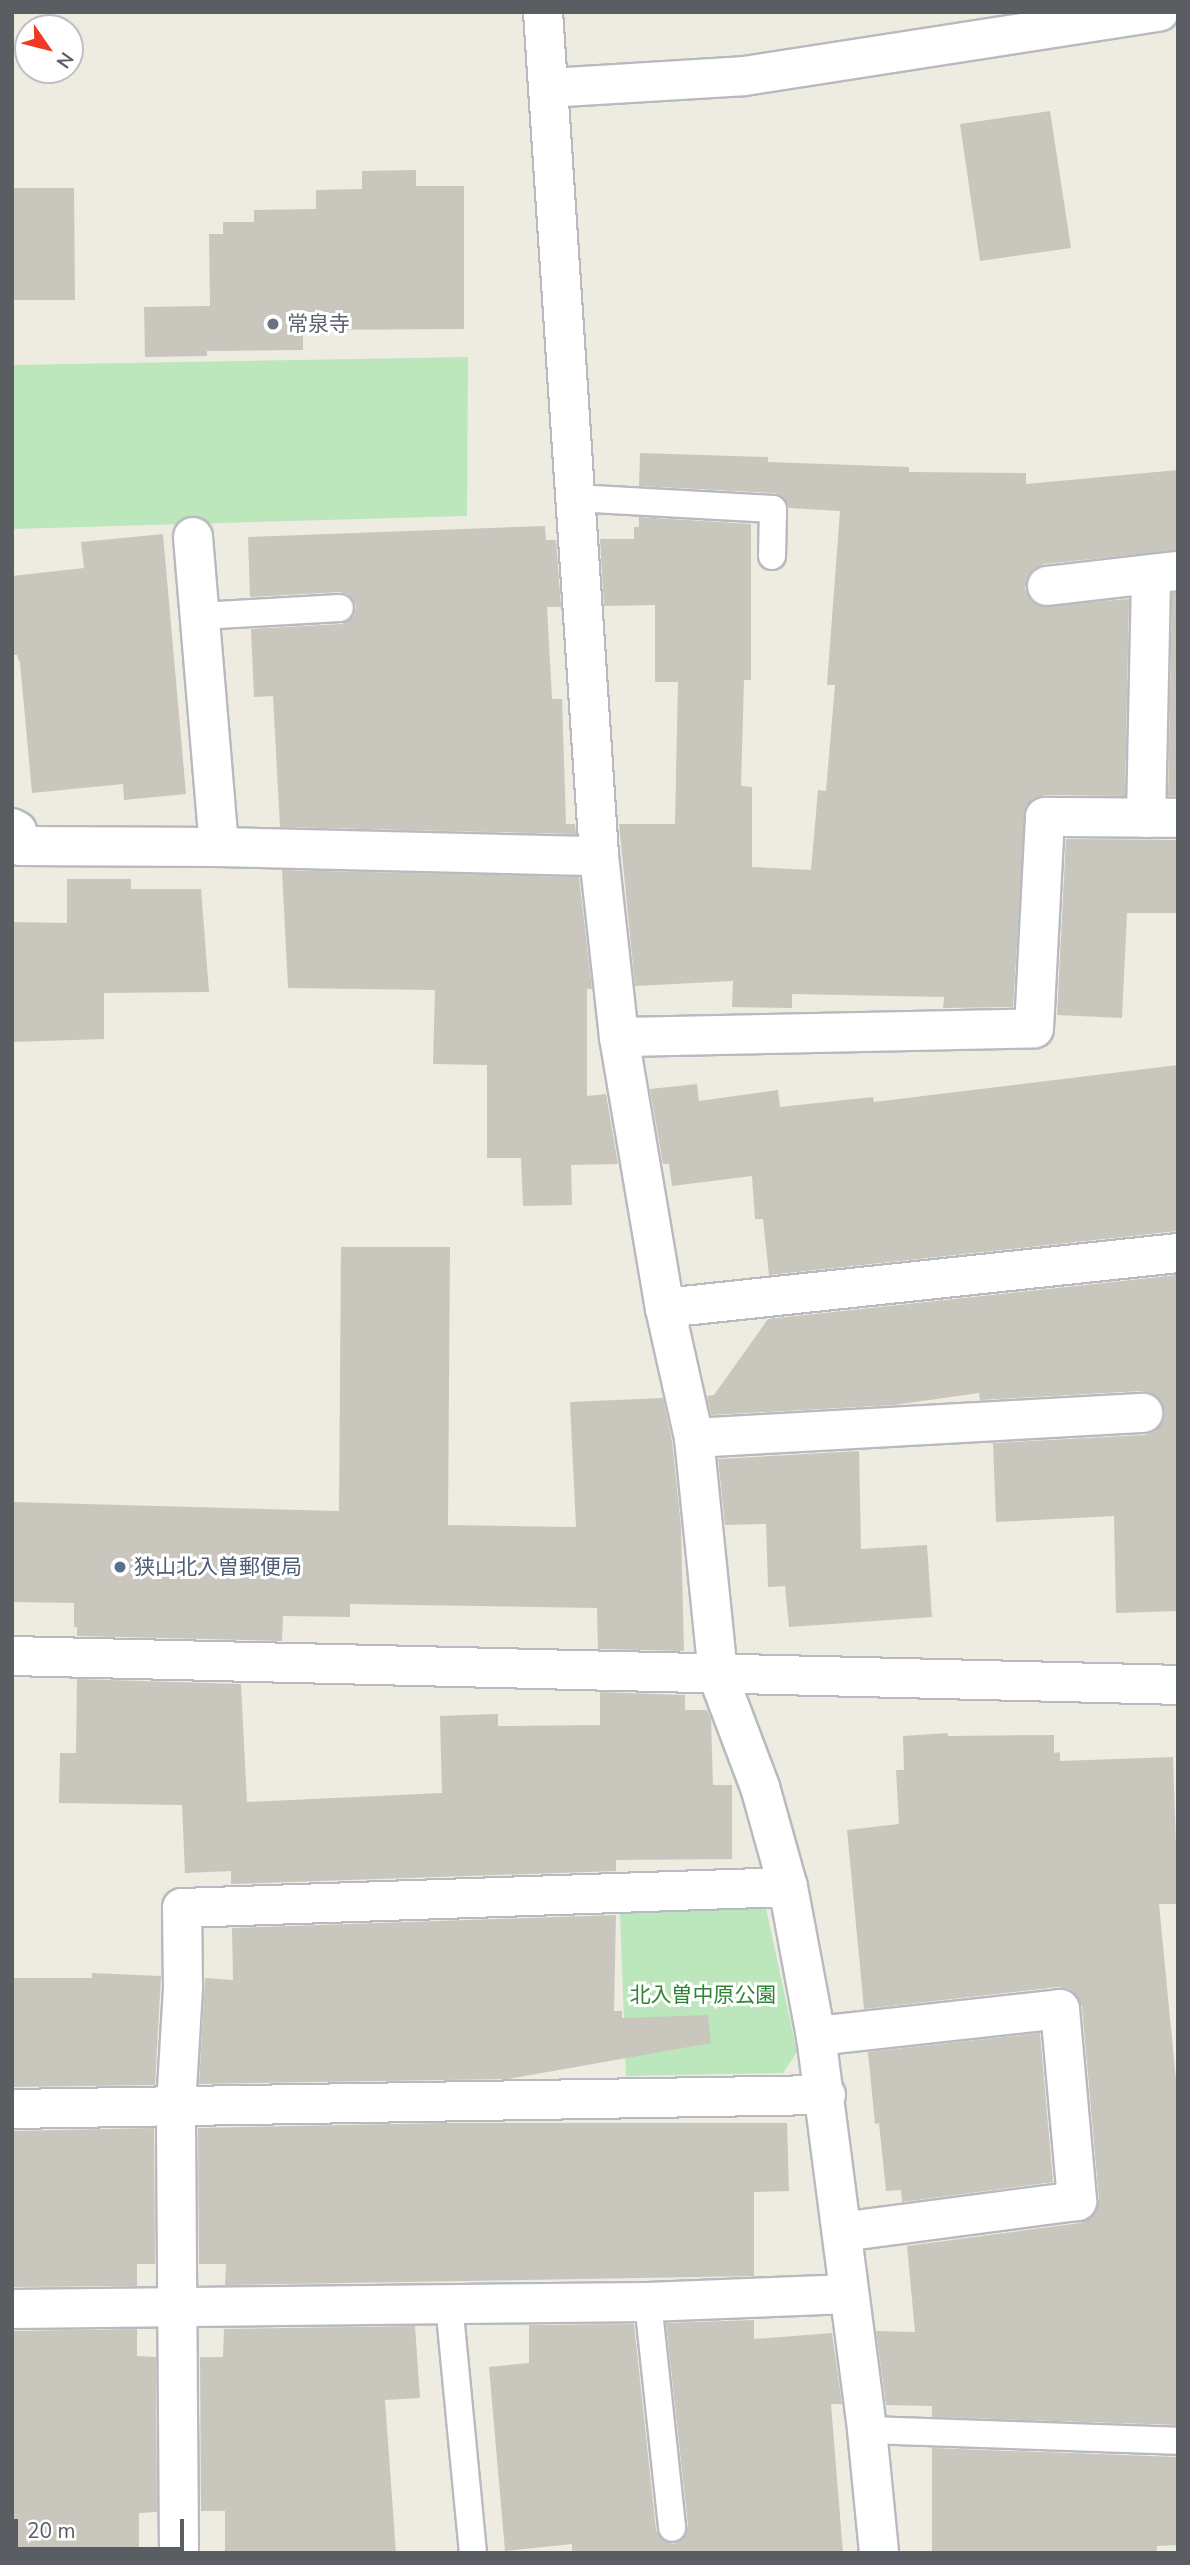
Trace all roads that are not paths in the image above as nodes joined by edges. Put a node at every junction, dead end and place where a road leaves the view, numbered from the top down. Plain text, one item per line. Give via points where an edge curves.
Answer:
1 (543, 12) edge
2 (1159, 12) edge
3 (549, 88) junction
4 (575, 498) junction
5 (193, 537) dead end
6 (772, 556) dead end
7 (1164, 573) edge
8 (1047, 586) dead end
9 (340, 608) dead end
10 (200, 616) junction
11 (1162, 818) edge
12 (12, 828) edge
13 (219, 847) junction
14 (598, 856) junction
15 (620, 1037) junction
16 (1178, 1253) edge
17 (665, 1308) junction
18 (1143, 1413) dead end
19 (694, 1438) junction
20 (12, 1656) edge
21 (718, 1675) junction
22 (1178, 1685) edge
23 (788, 1887) junction
24 (816, 2036) junction
25 (826, 2095) junction
26 (176, 2106) junction
27 (12, 2109) edge
28 (842, 2232) junction
29 (849, 2294) junction
30 (648, 2302) junction
31 (449, 2304) junction
32 (12, 2309) edge
33 (176, 2309) junction
34 (867, 2430) junction
35 (1178, 2441) edge
36 (672, 2528) dead end
37 (179, 2553) edge
38 (473, 2553) edge
39 (880, 2553) edge

1 - 3 street
2 - 3 street via 744,76
3 - 4 street
4 - 6 lane via 772,509
4 - 14 street
5 - 10 street
7 - 8 street
7 - 11 street
9 - 10 lane
10 - 13 street
11 - 15 street via 1045,817 1034,1028
12 - 13 street via 20,846
13 - 14 street
14 - 15 street
15 - 17 street
16 - 17 street
17 - 19 street
18 - 19 street
19 - 21 street
20 - 21 street
21 - 22 street
21 - 23 street via 760,1787
23 - 24 street
23 - 26 street via 182,1908
24 - 25 street
24 - 28 street via 1060,2008 1077,2201
25 - 26 street
25 - 28 street
26 - 27 street
26 - 33 street
28 - 29 street
29 - 30 street
29 - 34 street
30 - 31 street
30 - 36 lane
31 - 33 street
31 - 38 lane
32 - 33 street
33 - 37 street
34 - 35 lane
34 - 39 street

